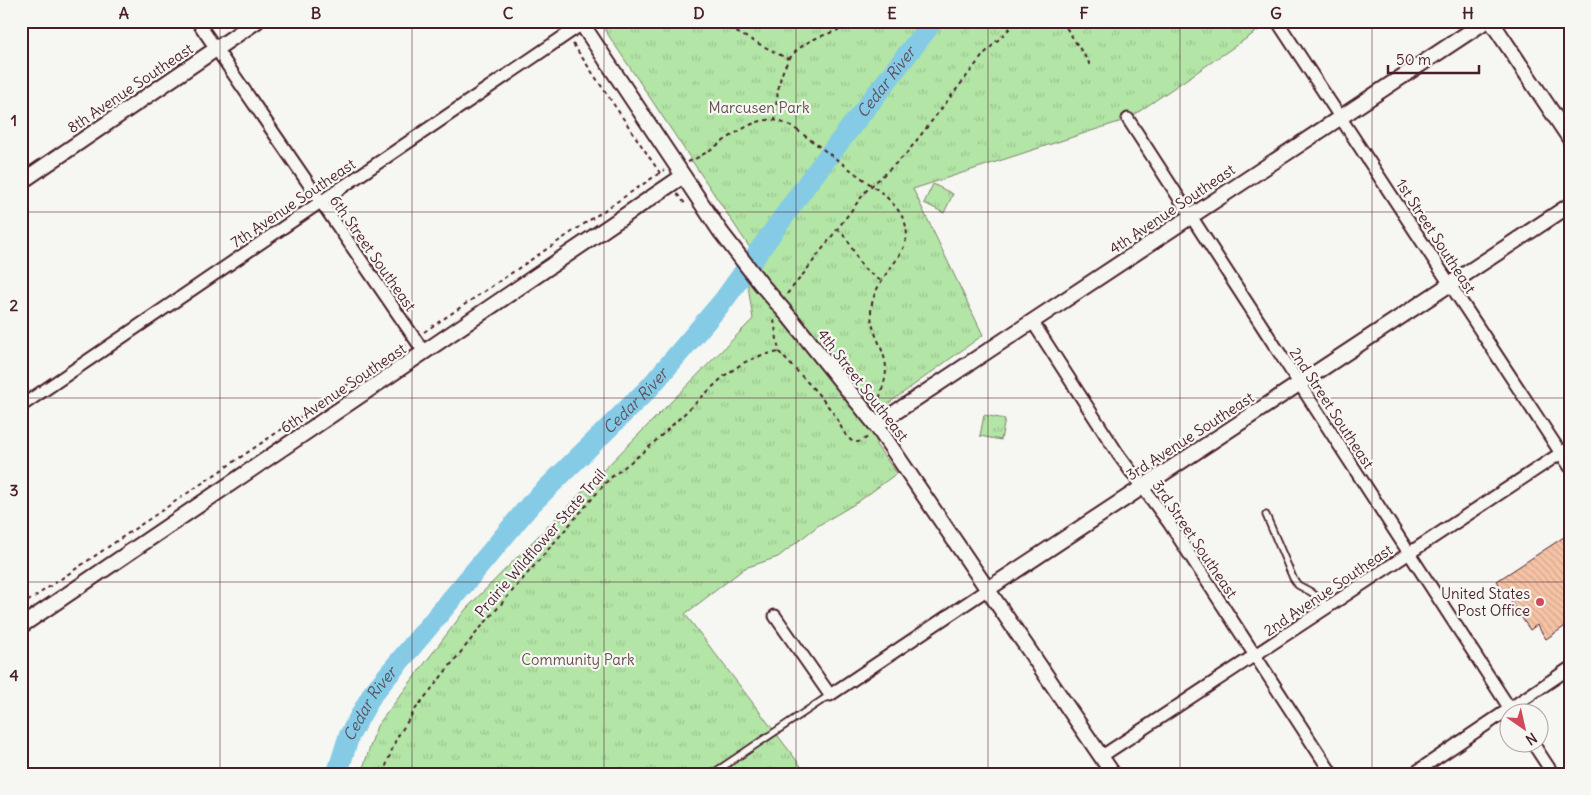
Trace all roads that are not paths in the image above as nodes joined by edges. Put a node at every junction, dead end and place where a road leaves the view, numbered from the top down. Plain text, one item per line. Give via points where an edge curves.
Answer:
1 (197, 21) edge
2 (257, 21) edge
3 (1277, 21) edge
4 (1486, 21) edge
5 (1491, 21) edge
6 (581, 23) edge
7 (216, 49) junction
8 (1340, 117) junction
9 (1128, 119) dead end
10 (1570, 139) edge
11 (680, 171) junction
12 (21, 182) edge
13 (320, 202) junction
14 (1570, 205) edge
15 (1190, 217) junction
16 (1450, 285) junction
17 (1032, 321) junction
18 (424, 352) junction
19 (1298, 384) junction
20 (21, 406) edge
21 (876, 425) junction
22 (1565, 450) edge
23 (1570, 467) edge
24 (1142, 487) junction
25 (1266, 515) dead end
26 (1409, 554) junction
27 (988, 589) junction
28 (1329, 607) junction
29 (775, 616) dead end
30 (21, 626) edge
31 (1255, 656) junction
32 (1570, 668) edge
33 (830, 695) junction
34 (1505, 702) edge
35 (1523, 702) edge
36 (1498, 720) edge
37 (1539, 752) edge
38 (1102, 756) junction
39 (1420, 772) edge
40 (712, 774) edge
41 (1113, 774) edge
42 (1332, 774) edge
43 (1553, 774) edge

1 - 7 street, 6th Street Southeast
2 - 7 street, 8th Avenue Southeast
3 - 8 street, 1st Street Southeast
4 - 8 street, 4th Avenue Southeast
5 - 10 street
6 - 11 street, 4th Street Southeast
6 - 13 street, 7th Avenue Southeast
7 - 12 street, 8th Avenue Southeast
7 - 13 street, 6th Street Southeast
8 - 15 street, 4th Avenue Southeast
8 - 16 street, 1st Street Southeast
9 - 15 street, 2nd Street Southeast
11 - 18 street, 6th Avenue Southeast
11 - 21 street, 4th Street Southeast, bridge via 751,272
13 - 18 street, 6th Street Southeast
13 - 20 street, 7th Avenue Southeast
14 - 16 street, 3rd Avenue Southeast
15 - 17 street, 4th Avenue Southeast
15 - 19 street, 2nd Street Southeast
16 - 19 street, 3rd Avenue Southeast
16 - 22 street, 1st Street Southeast
17 - 21 street, 4th Avenue Southeast
17 - 24 street, 3rd Street Southeast
18 - 30 street, 6th Avenue Southeast
19 - 24 street, 3rd Avenue Southeast
19 - 26 street, 2nd Street Southeast
21 - 27 street, 4th Street Southeast
22 - 23 street, 1st Street Southeast
22 - 26 street, 2nd Avenue Southeast
24 - 27 street, 3rd Avenue Southeast
24 - 31 street, 3rd Street Southeast
25 - 28 lane via 1293,578
26 - 28 street, 2nd Avenue Southeast
26 - 34 street, 2nd Street Southeast
27 - 33 street, 3rd Avenue Southeast
27 - 38 street, 4th Street Southeast
28 - 31 street, 2nd Avenue Southeast
29 - 33 street
31 - 38 street, 2nd Avenue Southeast
31 - 42 street, 3rd Street Southeast
32 - 35 street
33 - 40 lane
36 - 39 street
37 - 43 street
38 - 41 street, 4th Street Southeast

